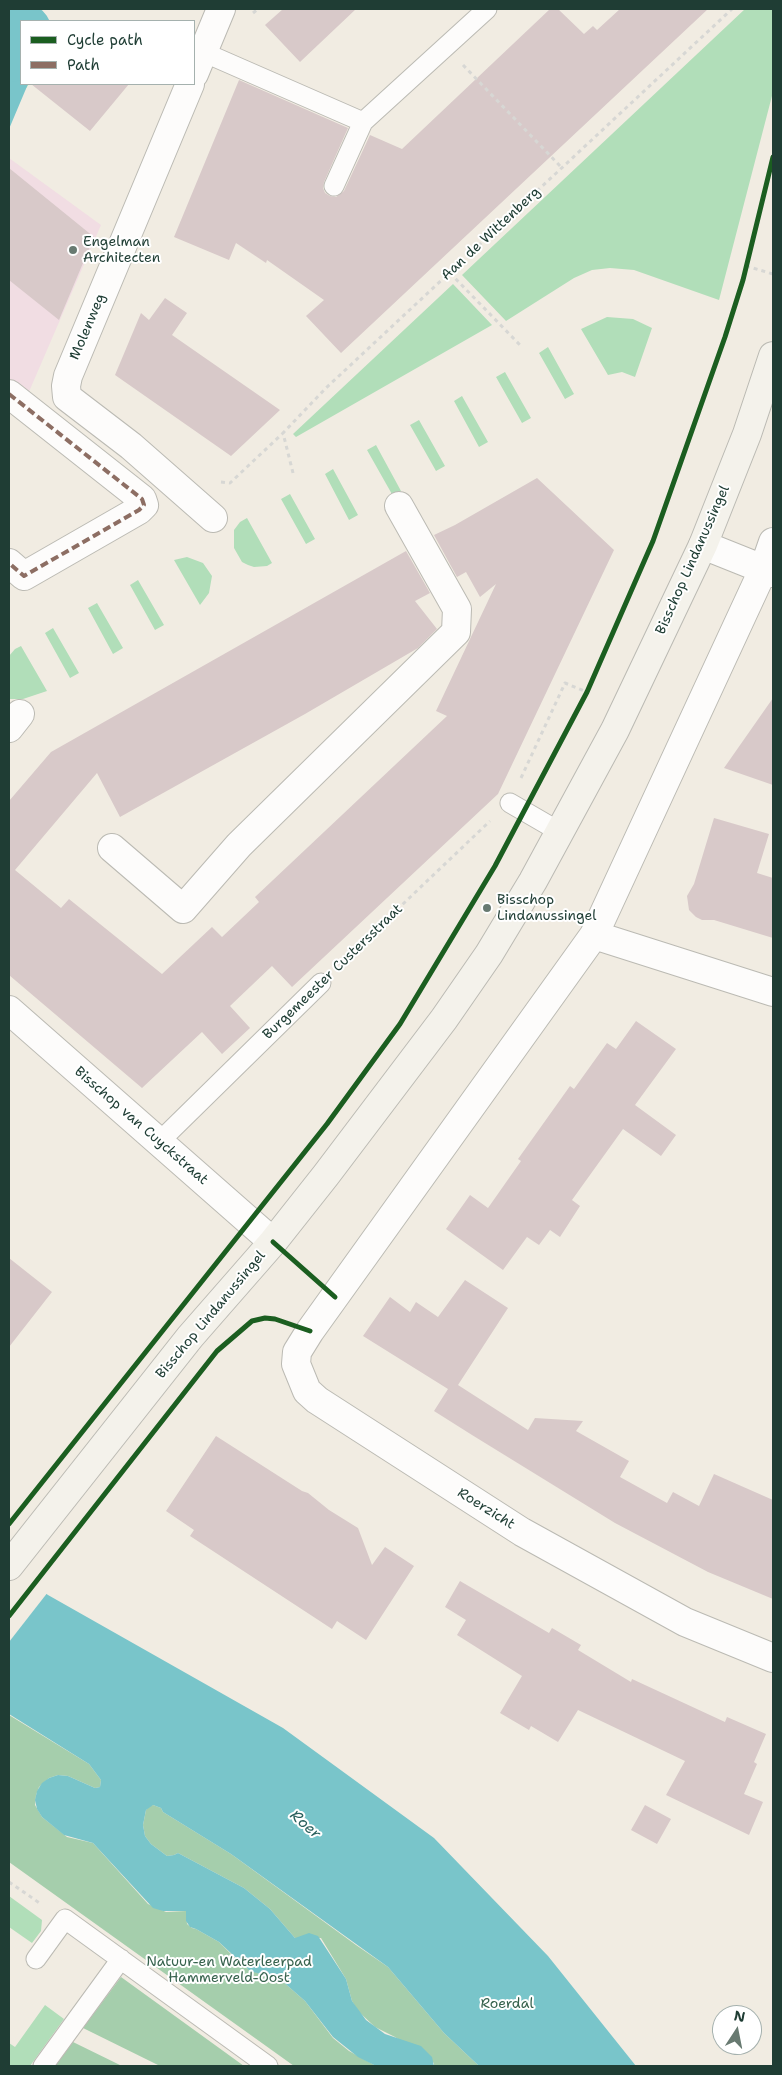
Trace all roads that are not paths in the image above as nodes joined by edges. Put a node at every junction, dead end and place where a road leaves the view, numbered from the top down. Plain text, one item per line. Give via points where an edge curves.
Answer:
1 (221, 9) edge
2 (487, 9) edge
3 (198, 63) edge
4 (190, 85) edge
5 (363, 122) junction
6 (334, 186) dead end
7 (773, 356) edge
8 (9, 394) edge
9 (399, 506) dead end
10 (213, 518) dead end
11 (773, 542) edge
12 (703, 545) junction
13 (9, 563) edge
14 (769, 570) edge
15 (510, 803) road end
16 (560, 832) junction
17 (112, 848) dead end
18 (594, 935) junction
19 (321, 983) road end
20 (773, 992) edge
21 (9, 1010) edge
22 (158, 1143) junction
23 (274, 1242) junction
24 (9, 1566) edge
25 (773, 1658) edge
26 (36, 1959) dead end
27 (121, 1959) junction
28 (43, 2066) edge
29 (268, 2066) edge

1 - 3 street
2 - 5 lane
3 - 5 lane
4 - 10 street, Molenweg via 66,386 67,397 131,446
5 - 6 lane
7 - 12 main road, Bisschop Lindanussingel via 747,434
8 - 13 street via 142,499 144,506 24,576
9 - 17 street via 457,609 456,632 239,845 183,909
11 - 14 street
12 - 14 street
12 - 16 main road, Bisschop Lindanussingel via 615,730
14 - 18 street
15 - 16 lane
16 - 23 main road, Bisschop Lindanussingel via 489,954 444,1019
18 - 20 street
18 - 25 street, Roerzicht via 335,1296 297,1352 296,1364 307,1391 318,1400 522,1532 685,1622
19 - 22 lane, Burgemeester Custersstraat
21 - 22 street, Bisschop van Cuyckstraat
22 - 23 street, Bisschop van Cuyckstraat
23 - 24 main road, Bisschop Lindanussingel via 190,1337
26 - 27 lane via 65,1919
27 - 28 lane
27 - 29 lane

